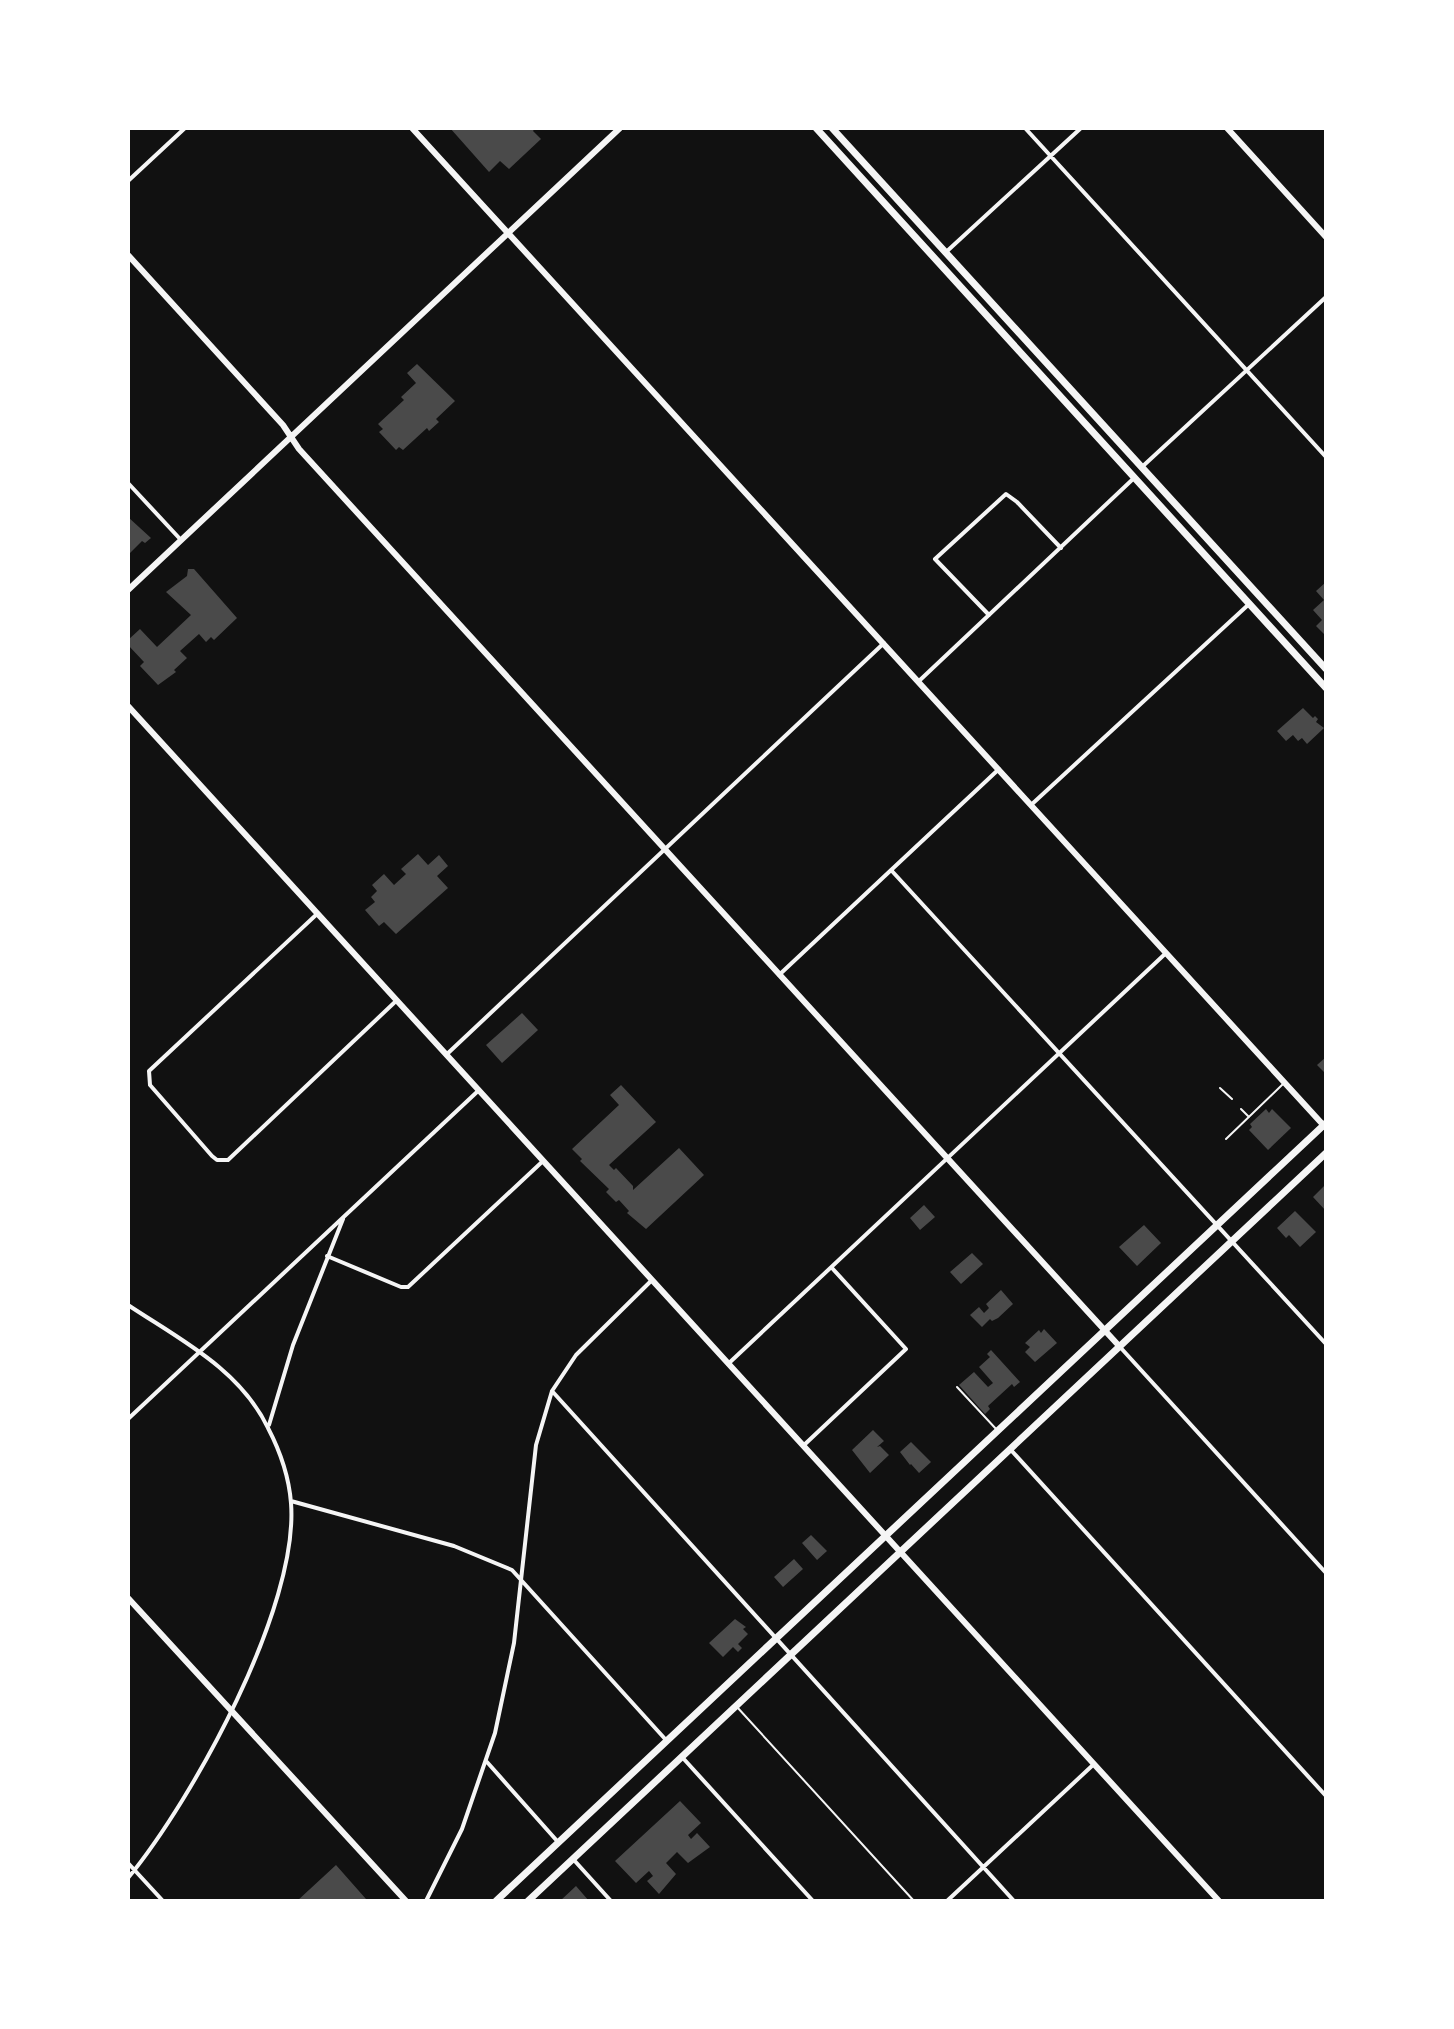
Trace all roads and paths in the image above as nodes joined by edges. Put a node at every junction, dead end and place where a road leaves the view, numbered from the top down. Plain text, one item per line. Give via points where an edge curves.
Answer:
1 (185, 128) edge
2 (412, 128) edge
3 (620, 128) edge
4 (816, 128) edge
5 (832, 128) edge
6 (1025, 128) edge
7 (1081, 128) edge
8 (1227, 128) edge
9 (1050, 156) junction
10 (128, 181) edge
11 (508, 233) junction
12 (1326, 237) edge
13 (945, 253) junction
14 (128, 255) edge
15 (1326, 297) edge
16 (1246, 370) junction
17 (291, 437) junction
18 (1326, 457) edge
19 (1141, 467) junction
20 (1135, 477) junction
21 (128, 483) edge
22 (181, 540) junction
23 (1061, 548) junction
24 (128, 590) edge
25 (1249, 603) junction
26 (989, 615) junction
27 (884, 643) junction
28 (1326, 669) edge
29 (919, 681) junction
30 (1326, 688) edge
31 (128, 706) edge
32 (999, 769) junction
33 (1031, 805) junction
34 (665, 850) junction
35 (891, 870) junction
36 (317, 914) junction
37 (1166, 953) junction
38 (779, 975) junction
39 (396, 1001) junction
40 (1059, 1053) junction
41 (446, 1055) junction
42 (1285, 1083) junction
43 (1220, 1088) dead end
44 (478, 1091) junction
45 (1232, 1099) dead end
46 (1241, 1109) dead end
47 (1249, 1117) junction
48 (1325, 1125) edge
49 (1226, 1139) dead end
50 (1326, 1153) edge
51 (948, 1159) junction
52 (543, 1161) junction
53 (344, 1217) junction
54 (1217, 1225) junction
55 (1232, 1241) junction
56 (327, 1256) junction
57 (832, 1268) junction
58 (652, 1280) junction
59 (128, 1305) edge
60 (1105, 1331) junction
61 (1326, 1344) edge
62 (1120, 1347) junction
63 (200, 1351) junction
64 (728, 1364) junction
65 (957, 1387) dead end
66 (552, 1391) junction
67 (128, 1419) edge
68 (268, 1427) junction
69 (998, 1431) junction
70 (803, 1446) junction
71 (1010, 1449) junction
72 (291, 1501) junction
73 (886, 1536) junction
74 (901, 1552) junction
75 (1326, 1573) edge
76 (521, 1579) junction
77 (128, 1598) edge
78 (776, 1639) junction
79 (791, 1655) junction
80 (736, 1706) junction
81 (230, 1710) junction
82 (667, 1741) junction
83 (682, 1757) junction
84 (487, 1762) junction
85 (1094, 1764) junction
86 (1326, 1796) edge
87 (558, 1842) junction
88 (573, 1859) junction
89 (128, 1863) edge
90 (983, 1867) junction
91 (135, 1870) junction
92 (128, 1878) edge
93 (163, 1901) edge
94 (406, 1901) edge
95 (426, 1901) edge
96 (496, 1901) edge
97 (528, 1901) edge
98 (611, 1901) edge
99 (813, 1901) edge
100 (914, 1901) edge
101 (947, 1901) edge
102 (1014, 1901) edge
103 (1219, 1901) edge

1 - 10 street
2 - 11 street
3 - 11 street
4 - 20 main road
5 - 13 main road
6 - 9 street
7 - 9 street
8 - 12 street
9 - 13 street
9 - 16 street
11 - 17 street
11 - 27 street
13 - 19 main road
14 - 17 street
15 - 16 street
16 - 18 street
16 - 19 street
17 - 22 street
17 - 34 street
19 - 28 main road
20 - 23 street
20 - 25 main road
21 - 22 street
22 - 24 street
23 - 26 street
23 - 26 street via 1006,494 972,523 935,559
25 - 30 main road
25 - 33 street
26 - 29 street
27 - 29 street
27 - 34 street
29 - 32 street
31 - 36 street
32 - 33 street
32 - 35 street
33 - 37 street
34 - 38 street
34 - 41 street
35 - 38 street
35 - 40 street
36 - 39 street
36 - 39 street via 150,1069 150,1085 215,1159 228,1160
37 - 40 street
37 - 42 street
38 - 51 street
39 - 41 street
40 - 51 street
40 - 54 street
41 - 44 street
42 - 47 lane
42 - 48 street
43 - 45 lane
44 - 52 street
44 - 53 street
46 - 47 lane
47 - 49 lane
48 - 54 main road
50 - 55 main road
51 - 57 street
51 - 60 street
52 - 56 street via 408,1287
52 - 58 street
53 - 56 street
53 - 63 street
54 - 55 street
54 - 60 main road
55 - 61 street
55 - 62 main road
56 - 68 street
57 - 64 street
57 - 70 street via 906,1349
58 - 64 street
58 - 66 street via 576,1355
59 - 63 street
60 - 62 street
60 - 69 main road
62 - 71 main road
62 - 75 street
63 - 67 street
63 - 68 street via 232,1379
64 - 70 street
65 - 69 lane
66 - 76 street via 536,1445
66 - 78 street
68 - 72 street
69 - 73 main road
70 - 73 street
71 - 74 main road
71 - 86 street
72 - 76 street via 459,1547 507,1567
72 - 81 street via 291,1529 276,1595
73 - 74 street
73 - 78 main road
74 - 79 main road
74 - 85 street
76 - 82 street
76 - 84 street via 511,1666
77 - 81 street
78 - 79 street
78 - 82 main road
79 - 80 main road
79 - 90 street
80 - 83 main road
80 - 100 lane
81 - 91 street via 185,1796
81 - 94 street
82 - 87 main road
83 - 88 main road
83 - 99 street
84 - 87 street
84 - 95 street via 462,1829
85 - 90 street
85 - 103 street
87 - 96 main road
88 - 97 main road
88 - 98 street
89 - 91 street
90 - 101 street
90 - 102 street
91 - 92 street
91 - 93 street

